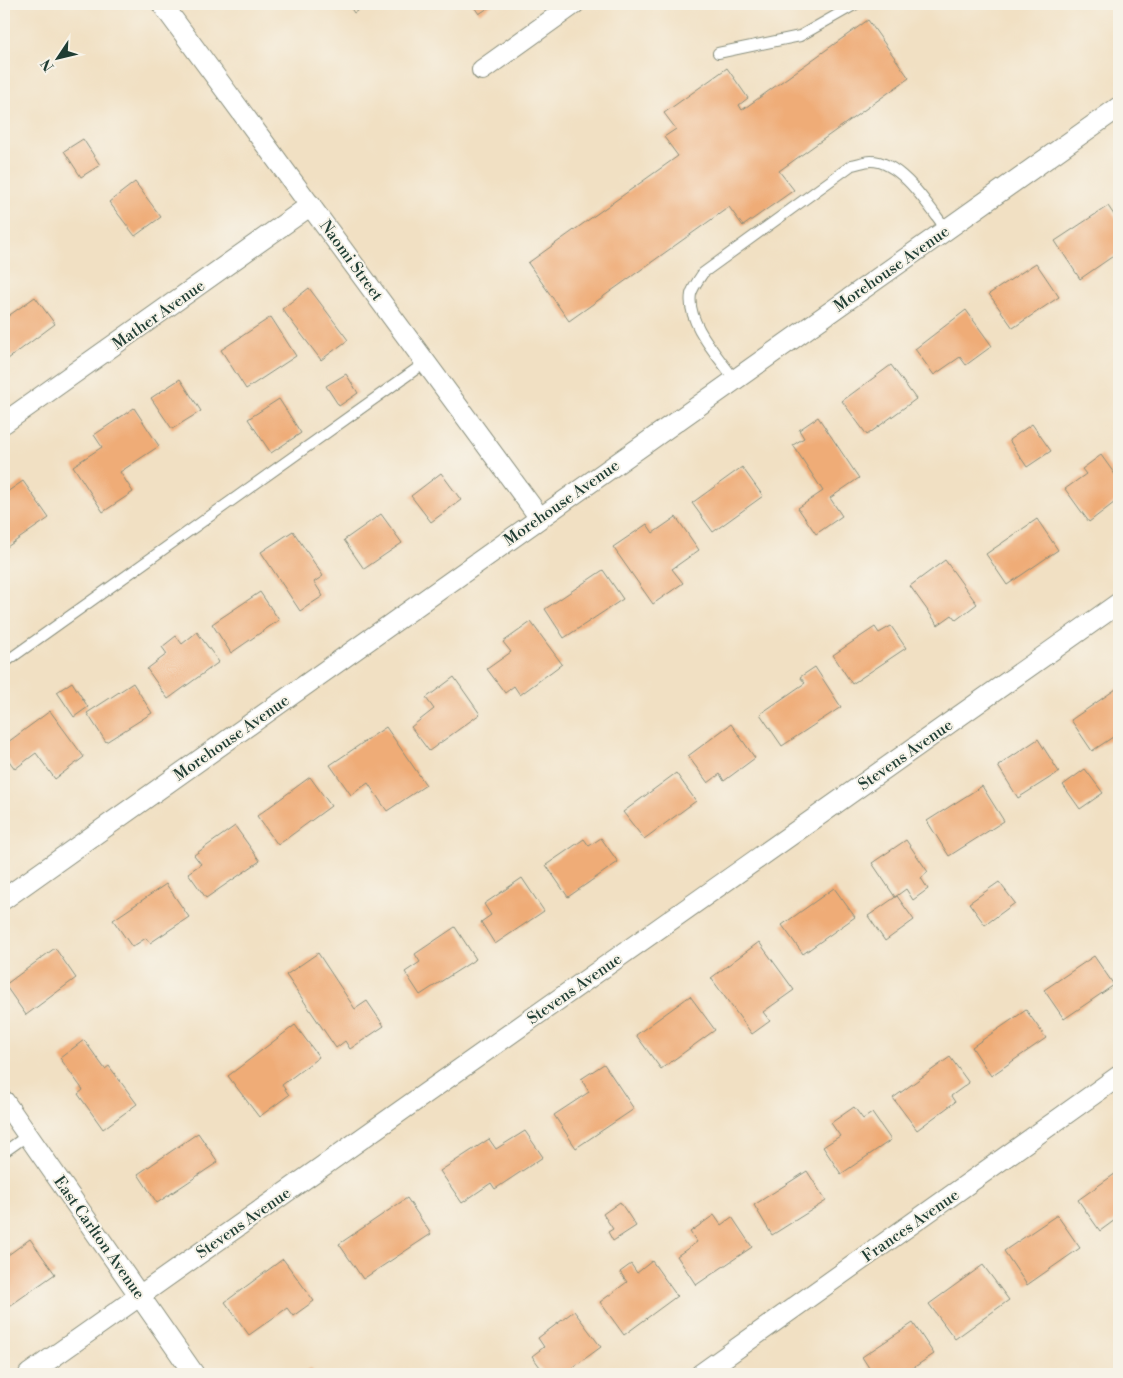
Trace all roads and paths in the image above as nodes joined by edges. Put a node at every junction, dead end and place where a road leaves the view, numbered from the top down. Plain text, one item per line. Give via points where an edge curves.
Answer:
1 (162, 4) edge
2 (574, 4) edge
3 (856, 4) edge
4 (718, 53) dead end
5 (482, 70) dead end
6 (1119, 107) edge
7 (312, 205) junction
8 (946, 229) junction
9 (426, 362) junction
10 (734, 379) junction
11 (4, 423) edge
12 (540, 518) junction
13 (1119, 603) edge
14 (4, 663) edge
15 (4, 899) edge
16 (1119, 1076) edge
17 (4, 1101) edge
18 (28, 1135) junction
19 (4, 1152) edge
20 (140, 1295) junction
21 (30, 1374) edge
22 (194, 1374) edge
23 (700, 1374) edge

1 - 7 street, Naomi Street
2 - 5 street
3 - 4 lane via 800,36
6 - 8 street, Morehouse Avenue
7 - 9 street, Naomi Street
7 - 11 street, Mather Avenue
8 - 10 street, Morehouse Avenue
8 - 10 lane via 903,176 890,166 871,161 852,165 703,273 692,292 691,309 700,331
9 - 12 street, Naomi Street
9 - 14 lane
10 - 12 street, Morehouse Avenue
12 - 15 street, Morehouse Avenue
13 - 20 street, Stevens Avenue
16 - 23 street, Frances Avenue
17 - 18 street, East Carlton Avenue
18 - 19 lane
18 - 20 street, East Carlton Avenue
20 - 21 street, Stevens Avenue
20 - 22 street, East Carlton Avenue

